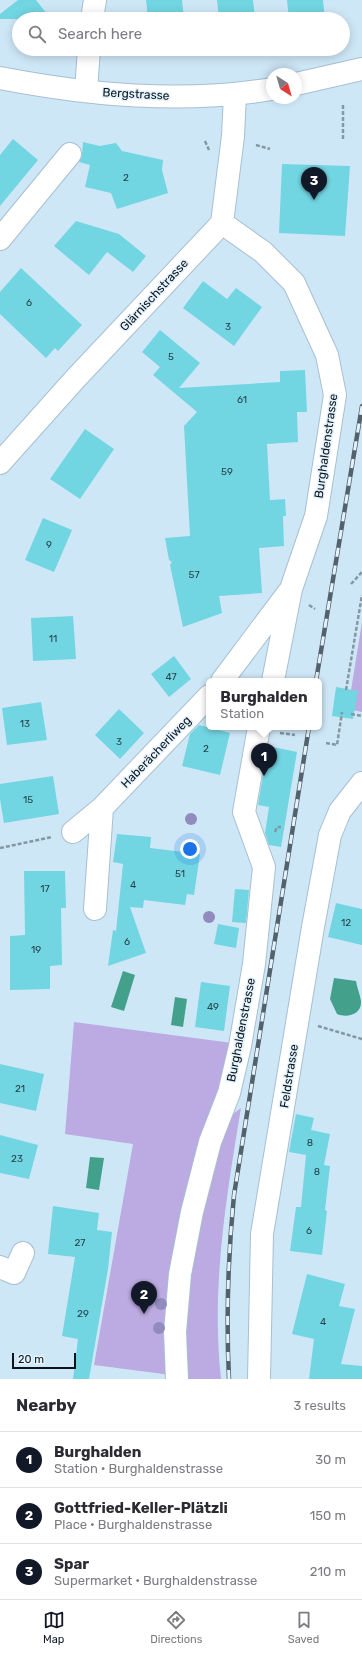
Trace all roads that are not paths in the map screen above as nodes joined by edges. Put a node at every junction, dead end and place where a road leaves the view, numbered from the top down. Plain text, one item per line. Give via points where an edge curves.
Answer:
1 (95, 0) edge
2 (93, 12) edge
3 (88, 56) edge
4 (362, 69) edge
5 (0, 78) edge
6 (302, 83) edge
7 (266, 90) edge
8 (86, 91) junction
9 (235, 95) junction
10 (70, 154) dead end
11 (222, 223) junction
12 (0, 239) edge
13 (0, 463) edge
14 (291, 589) junction
15 (224, 678) edge
16 (274, 678) edge
17 (206, 699) edge
18 (269, 730) edge
19 (362, 783) edge
20 (102, 808) junction
21 (73, 832) dead end
22 (95, 909) dead end
23 (23, 1253) dead end
24 (0, 1267) edge
25 (176, 1379) edge
26 (258, 1379) edge

1 - 2 street
3 - 8 street
4 - 6 street
5 - 8 street, Bergstrasse
7 - 9 street, Bergstrasse
8 - 9 street, Bergstrasse via 164,97
9 - 11 street via 233,136
10 - 12 street
11 - 13 street, Glärnischstrasse
11 - 14 street, Burghaldenstrasse via 263,252 294,283 327,355 335,395 316,516
14 - 15 street
14 - 16 street, Burghaldenstrasse
17 - 20 street, Haberächerliweg
18 - 25 street, Burghaldenstrasse via 244,812 264,867 254,964 229,1093 210,1142 192,1212 180,1274 175,1332
19 - 26 street, Feldstrasse via 340,811 330,835 315,919 262,1234
20 - 21 street, Haberächerliweg
20 - 22 street
23 - 24 street via 14,1273

